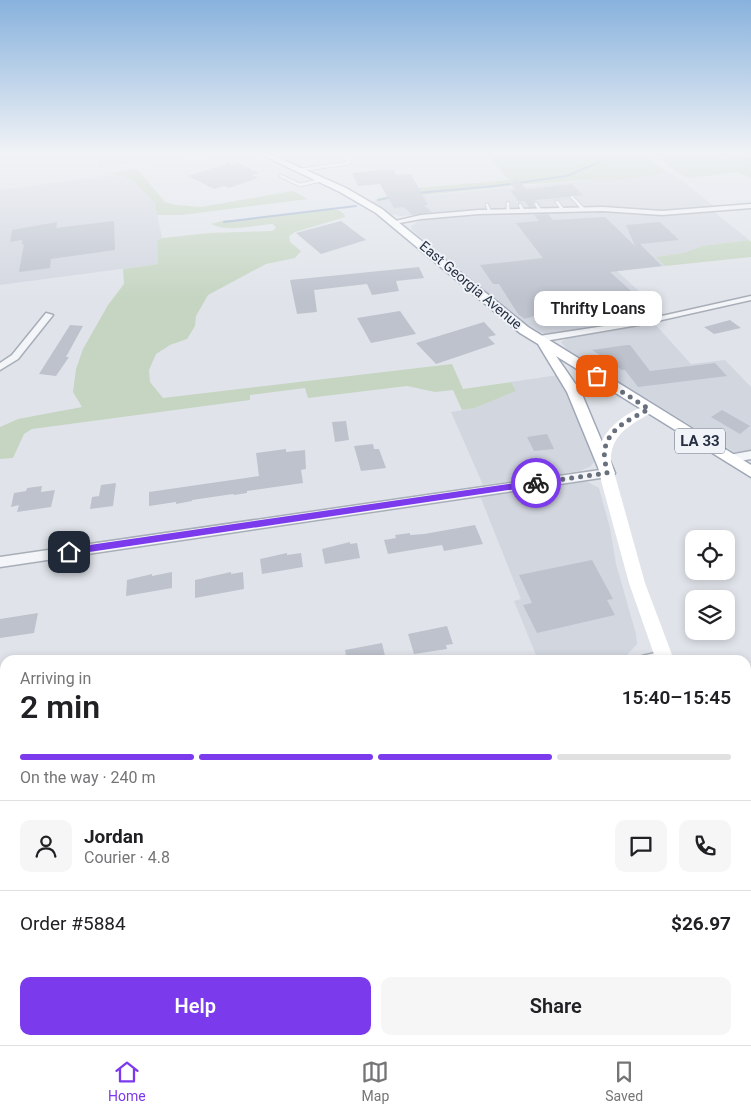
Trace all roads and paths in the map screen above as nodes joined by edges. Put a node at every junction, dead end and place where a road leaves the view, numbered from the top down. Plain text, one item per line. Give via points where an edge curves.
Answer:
1 (365, 203) edge
2 (508, 203) dead end
3 (558, 203) edge
4 (577, 203) edge
5 (487, 204) dead end
6 (536, 204) dead end
7 (751, 206) edge
8 (583, 209) junction
9 (540, 210) junction
10 (564, 210) junction
11 (508, 211) junction
12 (490, 212) junction
13 (394, 222) junction
14 (751, 298) edge
15 (49, 315) dead end
16 (539, 339) junction
17 (0, 368) edge
18 (649, 409) junction
19 (751, 455) edge
20 (729, 459) junction
21 (751, 472) edge
22 (607, 473) junction
23 (0, 562) edge
24 (663, 655) edge

1 - 13 main road, East Georgia Avenue
2 - 11 lane
3 - 10 lane
4 - 8 lane
5 - 12 lane
6 - 9 lane
7 - 8 street via 662,213
8 - 10 street
9 - 10 street
9 - 11 street via 521,208
11 - 12 street
12 - 13 street
13 - 16 main road, East Georgia Avenue
14 - 16 street via 644,322
15 - 17 street via 15,357
16 - 18 main road, East Georgia Avenue
16 - 22 main road via 574,392
18 - 20 main road, LA 33
18 - 22 main road via 611,435 604,450
19 - 20 street
20 - 21 main road, LA 33
22 - 23 street
22 - 24 main road via 637,585

